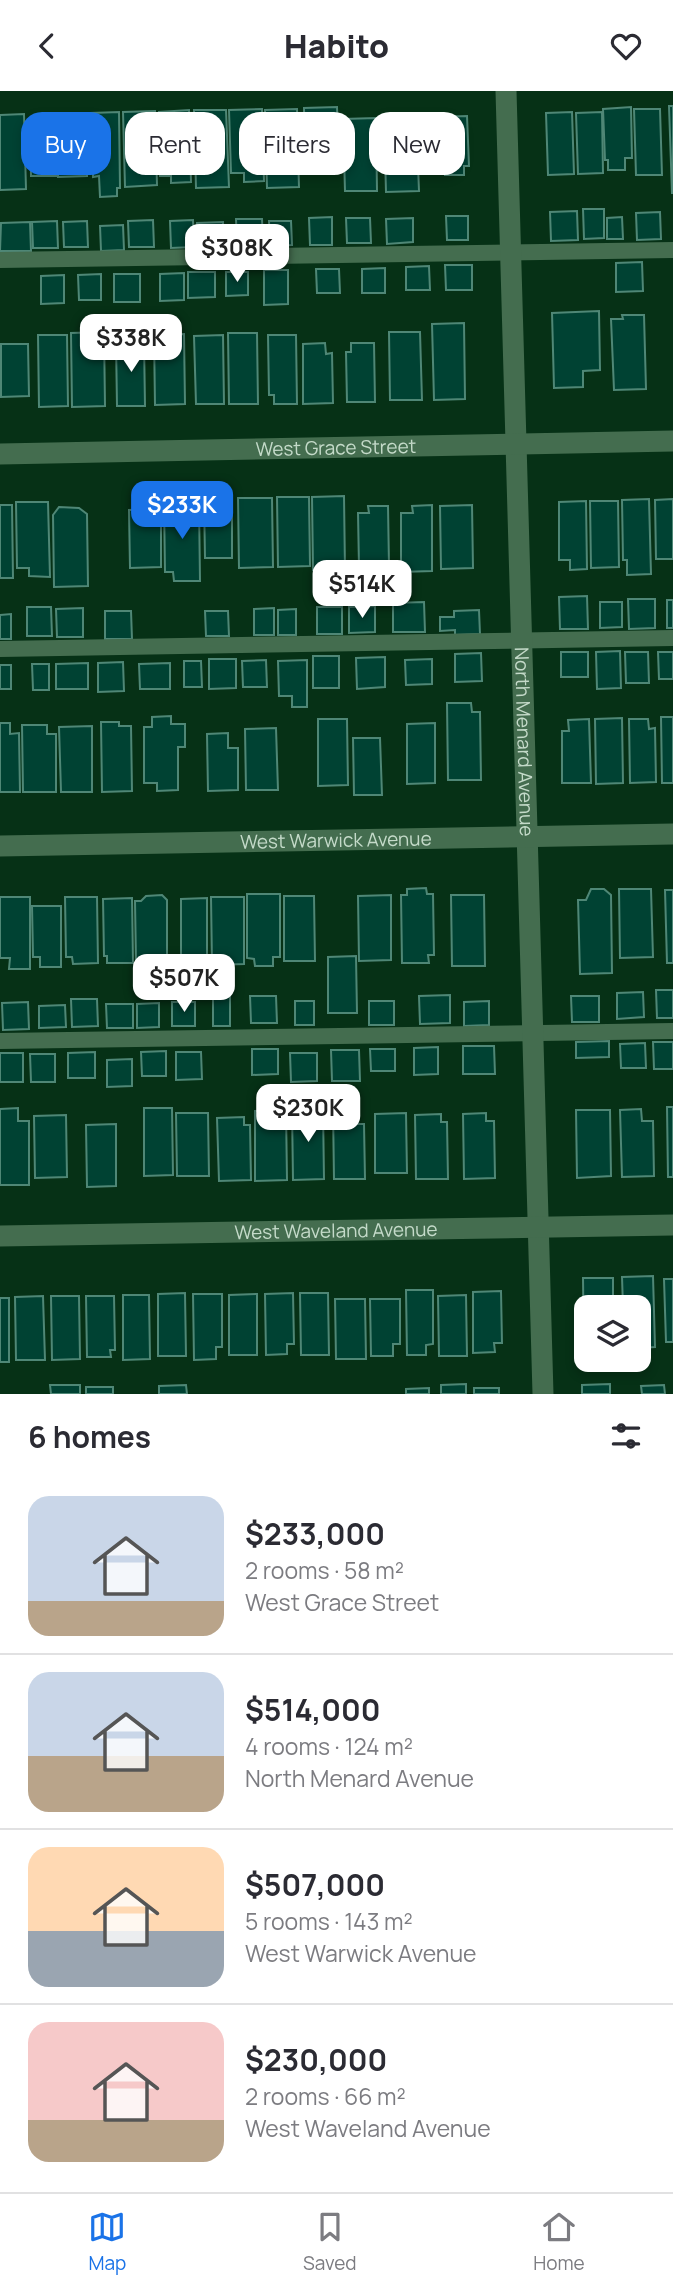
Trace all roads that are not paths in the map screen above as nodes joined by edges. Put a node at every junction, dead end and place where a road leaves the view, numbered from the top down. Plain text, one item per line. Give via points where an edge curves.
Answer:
1 (506, 91) edge
2 (673, 250) edge
3 (510, 252) junction
4 (0, 260) edge
5 (673, 441) edge
6 (516, 444) junction
7 (0, 454) edge
8 (673, 638) edge
9 (522, 641) junction
10 (0, 649) edge
11 (673, 834) edge
12 (527, 837) junction
13 (0, 846) edge
14 (673, 1031) edge
15 (533, 1033) junction
16 (0, 1041) edge
17 (673, 1225) edge
18 (538, 1227) junction
19 (0, 1236) edge
20 (543, 1394) edge

1 - 3 street, North Menard Avenue
2 - 3 lane
3 - 4 lane
3 - 6 street, North Menard Avenue
5 - 6 street, West Grace Street
6 - 7 street, West Grace Street
6 - 9 street, North Menard Avenue
8 - 9 lane
9 - 10 lane
9 - 12 street, North Menard Avenue
11 - 12 street, West Warwick Avenue
12 - 13 street, West Warwick Avenue
12 - 15 street, North Menard Avenue
14 - 15 lane
15 - 16 lane
15 - 18 street, North Menard Avenue
17 - 18 street, West Waveland Avenue
18 - 19 street, West Waveland Avenue
18 - 20 street, North Menard Avenue

